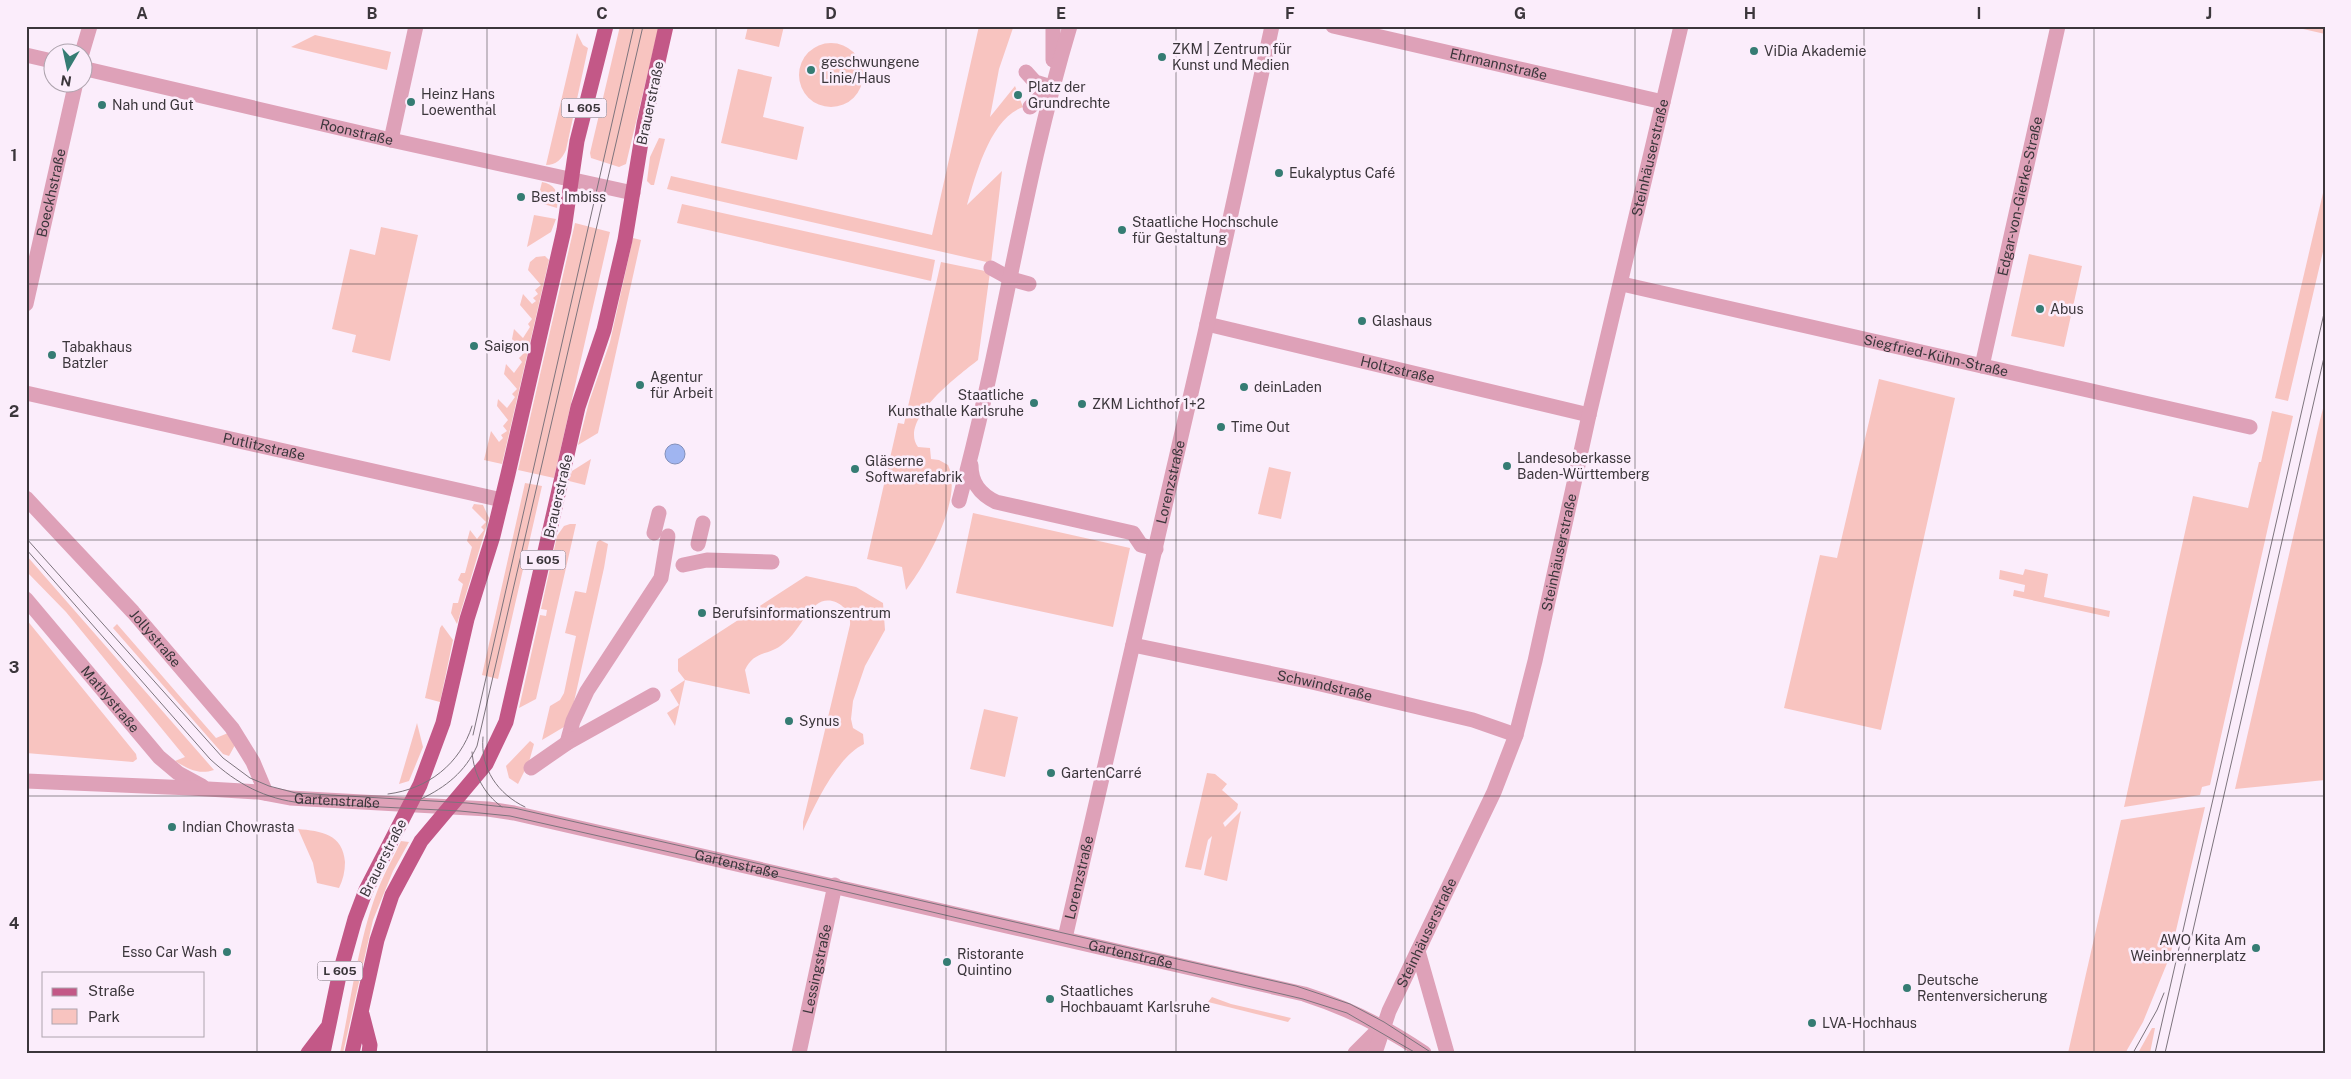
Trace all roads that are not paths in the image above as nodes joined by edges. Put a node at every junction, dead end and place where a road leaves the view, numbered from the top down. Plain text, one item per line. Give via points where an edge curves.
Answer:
1 (90, 26) edge
2 (416, 26) edge
3 (606, 26) edge
4 (666, 26) edge
5 (1053, 26) edge
6 (1070, 26) edge
7 (1272, 26) edge
8 (1334, 26) edge
9 (1681, 26) edge
10 (2058, 26) edge
11 (85, 42) edge
12 (26, 55) edge
13 (42, 59) edge
14 (92, 70) edge
15 (1026, 72) dead end
16 (1052, 86) junction
17 (74, 92) edge
18 (1663, 102) junction
19 (1030, 107) dead end
20 (391, 140) junction
21 (571, 180) junction
22 (633, 193) junction
23 (1015, 256) junction
24 (1011, 279) junction
25 (1029, 284) dead end
26 (1622, 284) junction
27 (26, 304) edge
28 (1207, 324) junction
29 (1982, 366) junction
30 (26, 393) edge
31 (1590, 415) junction
32 (2250, 427) dead end
33 (972, 453) junction
34 (26, 498) edge
35 (502, 500) junction
36 (959, 501) dead end
37 (659, 513) dead end
38 (703, 523) dead end
39 (698, 544) dead end
40 (1156, 549) junction
41 (772, 562) dead end
42 (683, 565) dead end
43 (26, 599) edge
44 (1133, 645) junction
45 (653, 695) dead end
46 (1516, 735) junction
47 (566, 743) junction
48 (531, 768) dead end
49 (26, 781) edge
50 (206, 789) junction
51 (266, 793) junction
52 (411, 804) junction
53 (448, 807) junction
54 (835, 886) junction
55 (1065, 938) junction
56 (1418, 950) junction
57 (361, 1010) junction
58 (329, 1025) junction
59 (1382, 1026) junction
60 (308, 1053) edge
61 (323, 1053) edge
62 (352, 1053) edge
63 (369, 1053) edge
64 (799, 1053) edge
65 (1355, 1053) edge
66 (1375, 1053) edge
67 (1424, 1053) edge
68 (1448, 1053) edge

1 - 11 street
2 - 20 street
3 - 21 main road, Brauerstraße / L 605 via 586,99
4 - 22 main road, Brauerstraße / L 605 via 644,124
5 - 16 street
6 - 16 street
7 - 28 street, Lorenzstraße
8 - 18 street, Ehrmannstraße
9 - 18 street, Steinhäuserstraße
10 - 29 street, Edgar-von-Gierke-Straße
12 - 13 street
14 - 20 street, Roonstraße
15 - 16 street via 1035,82
16 - 19 street
16 - 23 street
17 - 27 street, Boeckhstraße
18 - 26 street, Steinhäuserstraße
20 - 21 street, Roonstraße
21 - 22 street, Roonstraße
21 - 35 main road, Brauerstraße / L 605 via 564,230
22 - 53 main road, Brauerstraße / L 605 via 604,330 578,407 506,722 486,764
23 - 24 street
23 - 24 street via 990,268
24 - 25 street
24 - 33 street
26 - 29 street, Siegfried-Kühn-Straße
26 - 31 street, Steinhäuserstraße
28 - 31 street, Holtzstraße
28 - 40 street, Lorenzstraße
29 - 32 street, Siegfried-Kühn-Straße
30 - 35 street, Putlitzstraße
31 - 46 street, Steinhäuserstraße via 1536,661
33 - 36 street
33 - 40 street via 975,484 981,493 996,502 1133,533 1141,545
34 - 51 street, Jollystraße via 133,612 232,728 253,762
35 - 52 main road, Brauerstraße / L 605 via 443,723
37 - 47 street via 661,578 588,691
38 - 39 street
40 - 44 street, Lorenzstraße
41 - 42 street via 707,560
43 - 50 street, Mathystraße via 159,757 178,773
44 - 46 street, Schwindstraße via 1312,682 1487,724
44 - 55 street, Lorenzstraße
45 - 47 street
46 - 56 street, Steinhäuserstraße via 1494,792
47 - 48 street
49 - 50 street, Gartenstraße
50 - 51 street, Gartenstraße
51 - 52 street, Gartenstraße via 290,798
52 - 53 street, Gartenstraße
52 - 58 main road, Brauerstraße / L 605 via 366,890 355,919
53 - 54 street, Gartenstraße via 514,813
53 - 57 main road, Brauerstraße / L 605 via 413,852 392,895 377,940
54 - 55 street, Gartenstraße
54 - 64 street, Lessingstraße
55 - 59 street, Gartenstraße via 1304,994
56 - 59 street, Steinhäuserstraße
56 - 68 street
57 - 62 main road, Brauerstraße / L 605
57 - 63 main road
58 - 60 main road
58 - 61 main road, Brauerstraße / L 605
59 - 65 street, Steinhäuserstraße
59 - 66 street, Steinhäuserstraße
59 - 67 street, Gartenstraße

